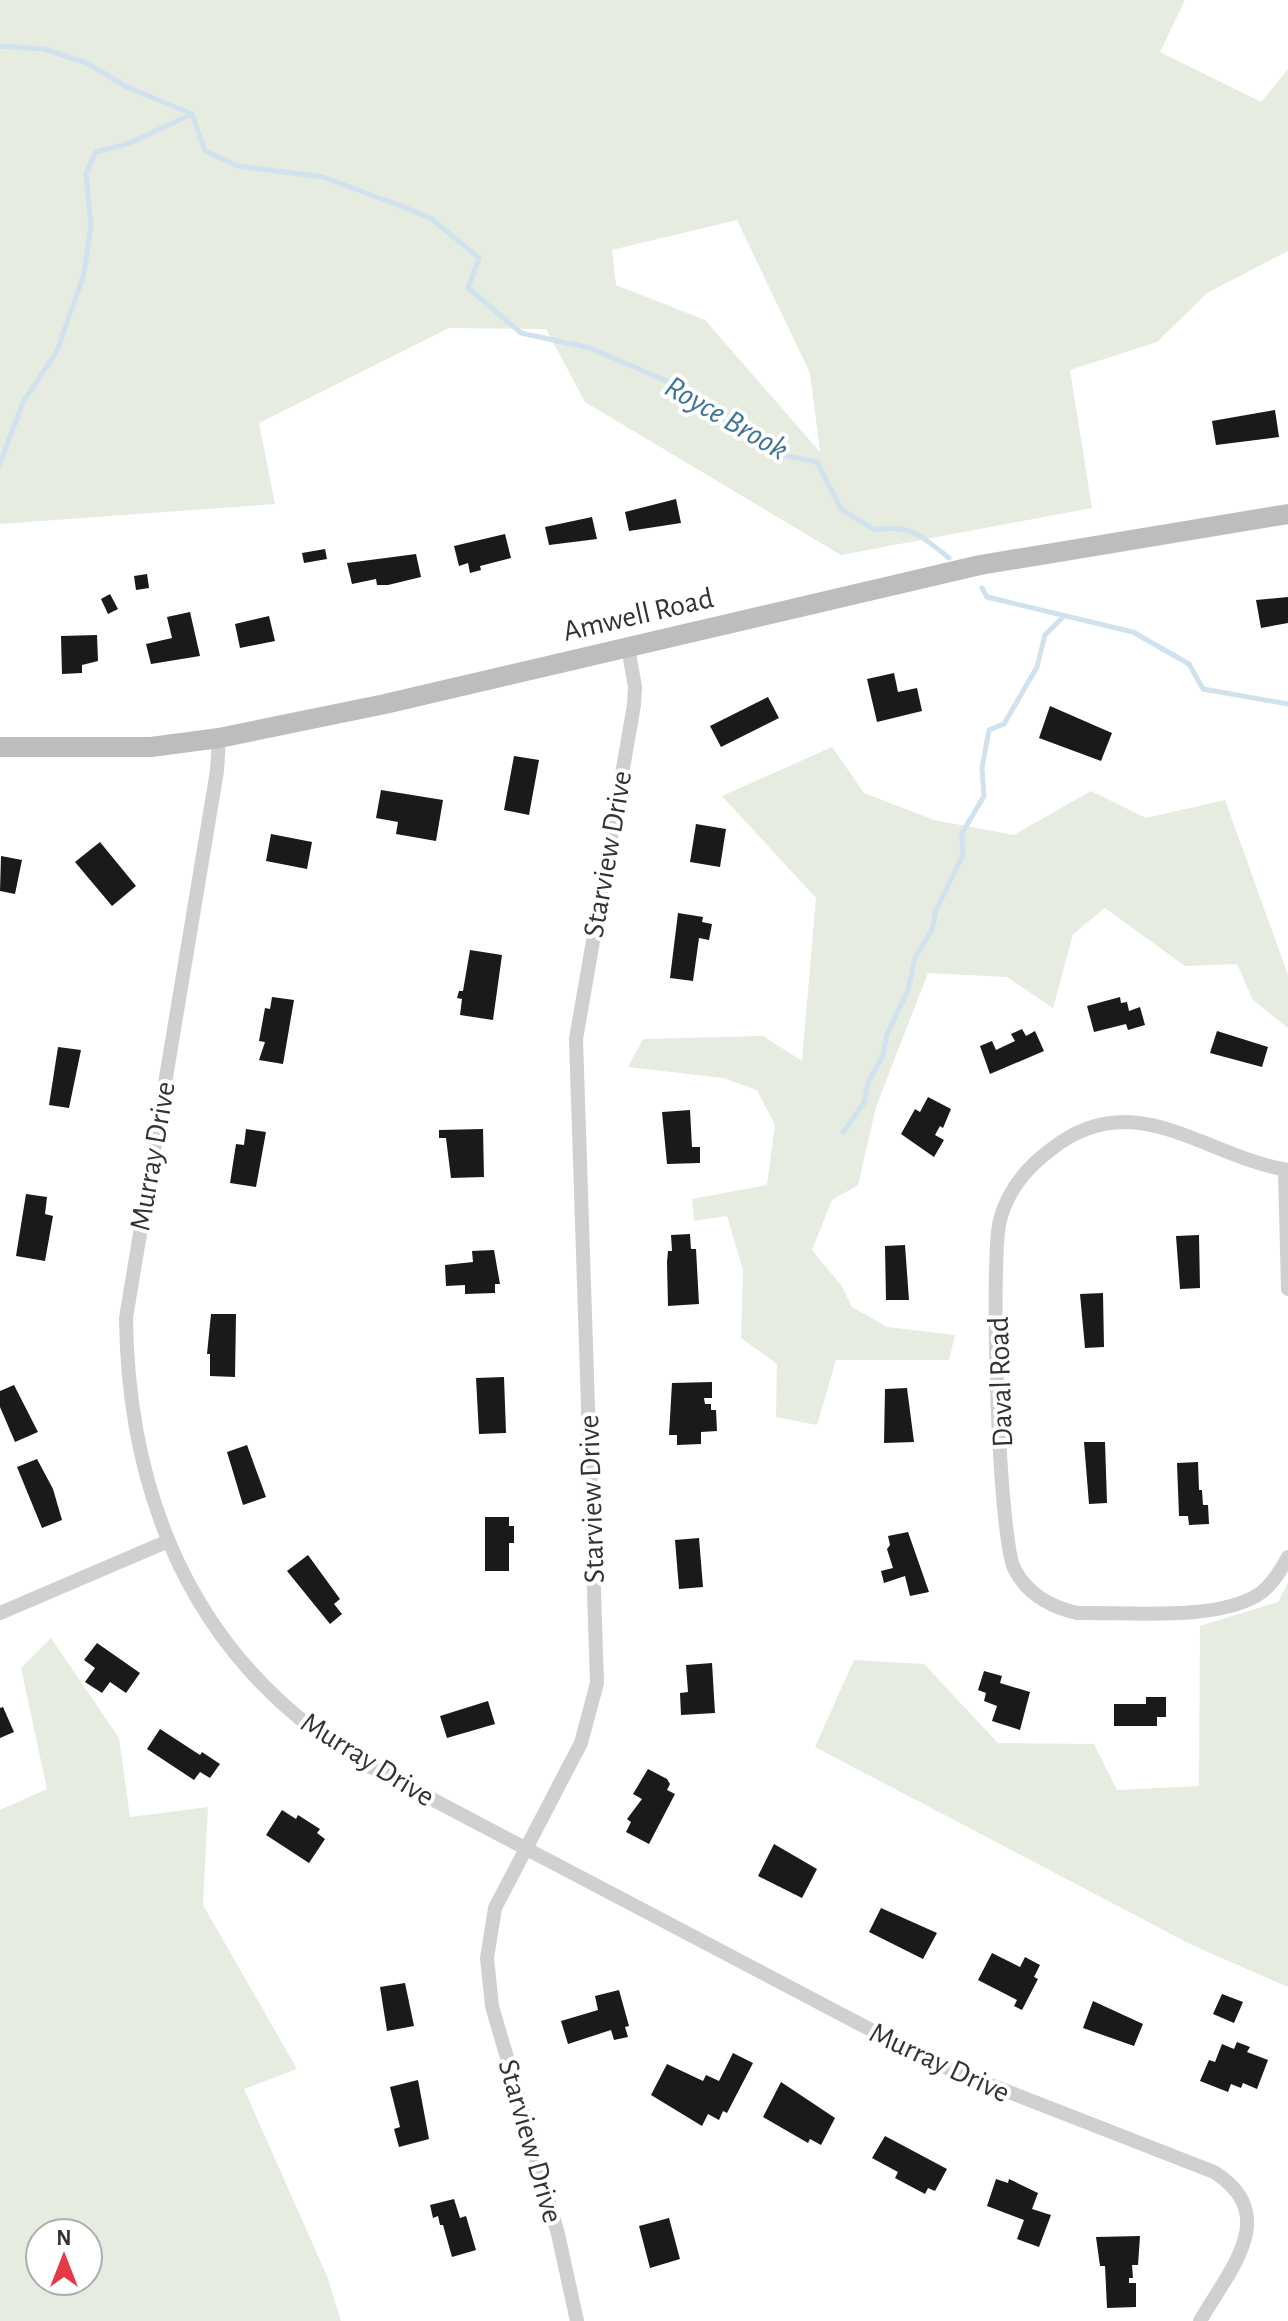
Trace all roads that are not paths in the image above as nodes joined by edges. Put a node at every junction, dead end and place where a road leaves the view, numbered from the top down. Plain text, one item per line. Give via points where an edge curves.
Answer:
1 (1288, 514) edge
2 (628, 647) junction
3 (219, 738) junction
4 (0, 747) edge
5 (1287, 1170) edge
6 (1288, 1289) edge
7 (166, 1542) junction
8 (1288, 1557) edge
9 (0, 1613) edge
10 (524, 1849) junction
11 (577, 2321) edge
12 (1200, 2321) edge

1 - 2 main road, Amwell Road via 980,565
2 - 3 main road, Amwell Road
2 - 10 street, Starview Drive via 634,705 576,1039 597,1683 581,1743
3 - 4 main road, Amwell Road via 151,747
3 - 7 street, Murray Drive via 126,1318 133,1425
5 - 6 street, Daval Road
5 - 8 street, Daval Road via 1212,1147 1167,1126 1111,1123 1078,1132 1031,1165 1014,1187 995,1242 1004,1521 1013,1567 1023,1583 1048,1603 1077,1613 1208,1610 1262,1592
7 - 9 street
7 - 10 street, Murray Drive via 219,1632 314,1730 369,1766
10 - 11 street, Starview Drive via 495,1908 488,1980
10 - 12 street, Murray Drive via 932,2062 1229,2182 1247,2209 1249,2230

